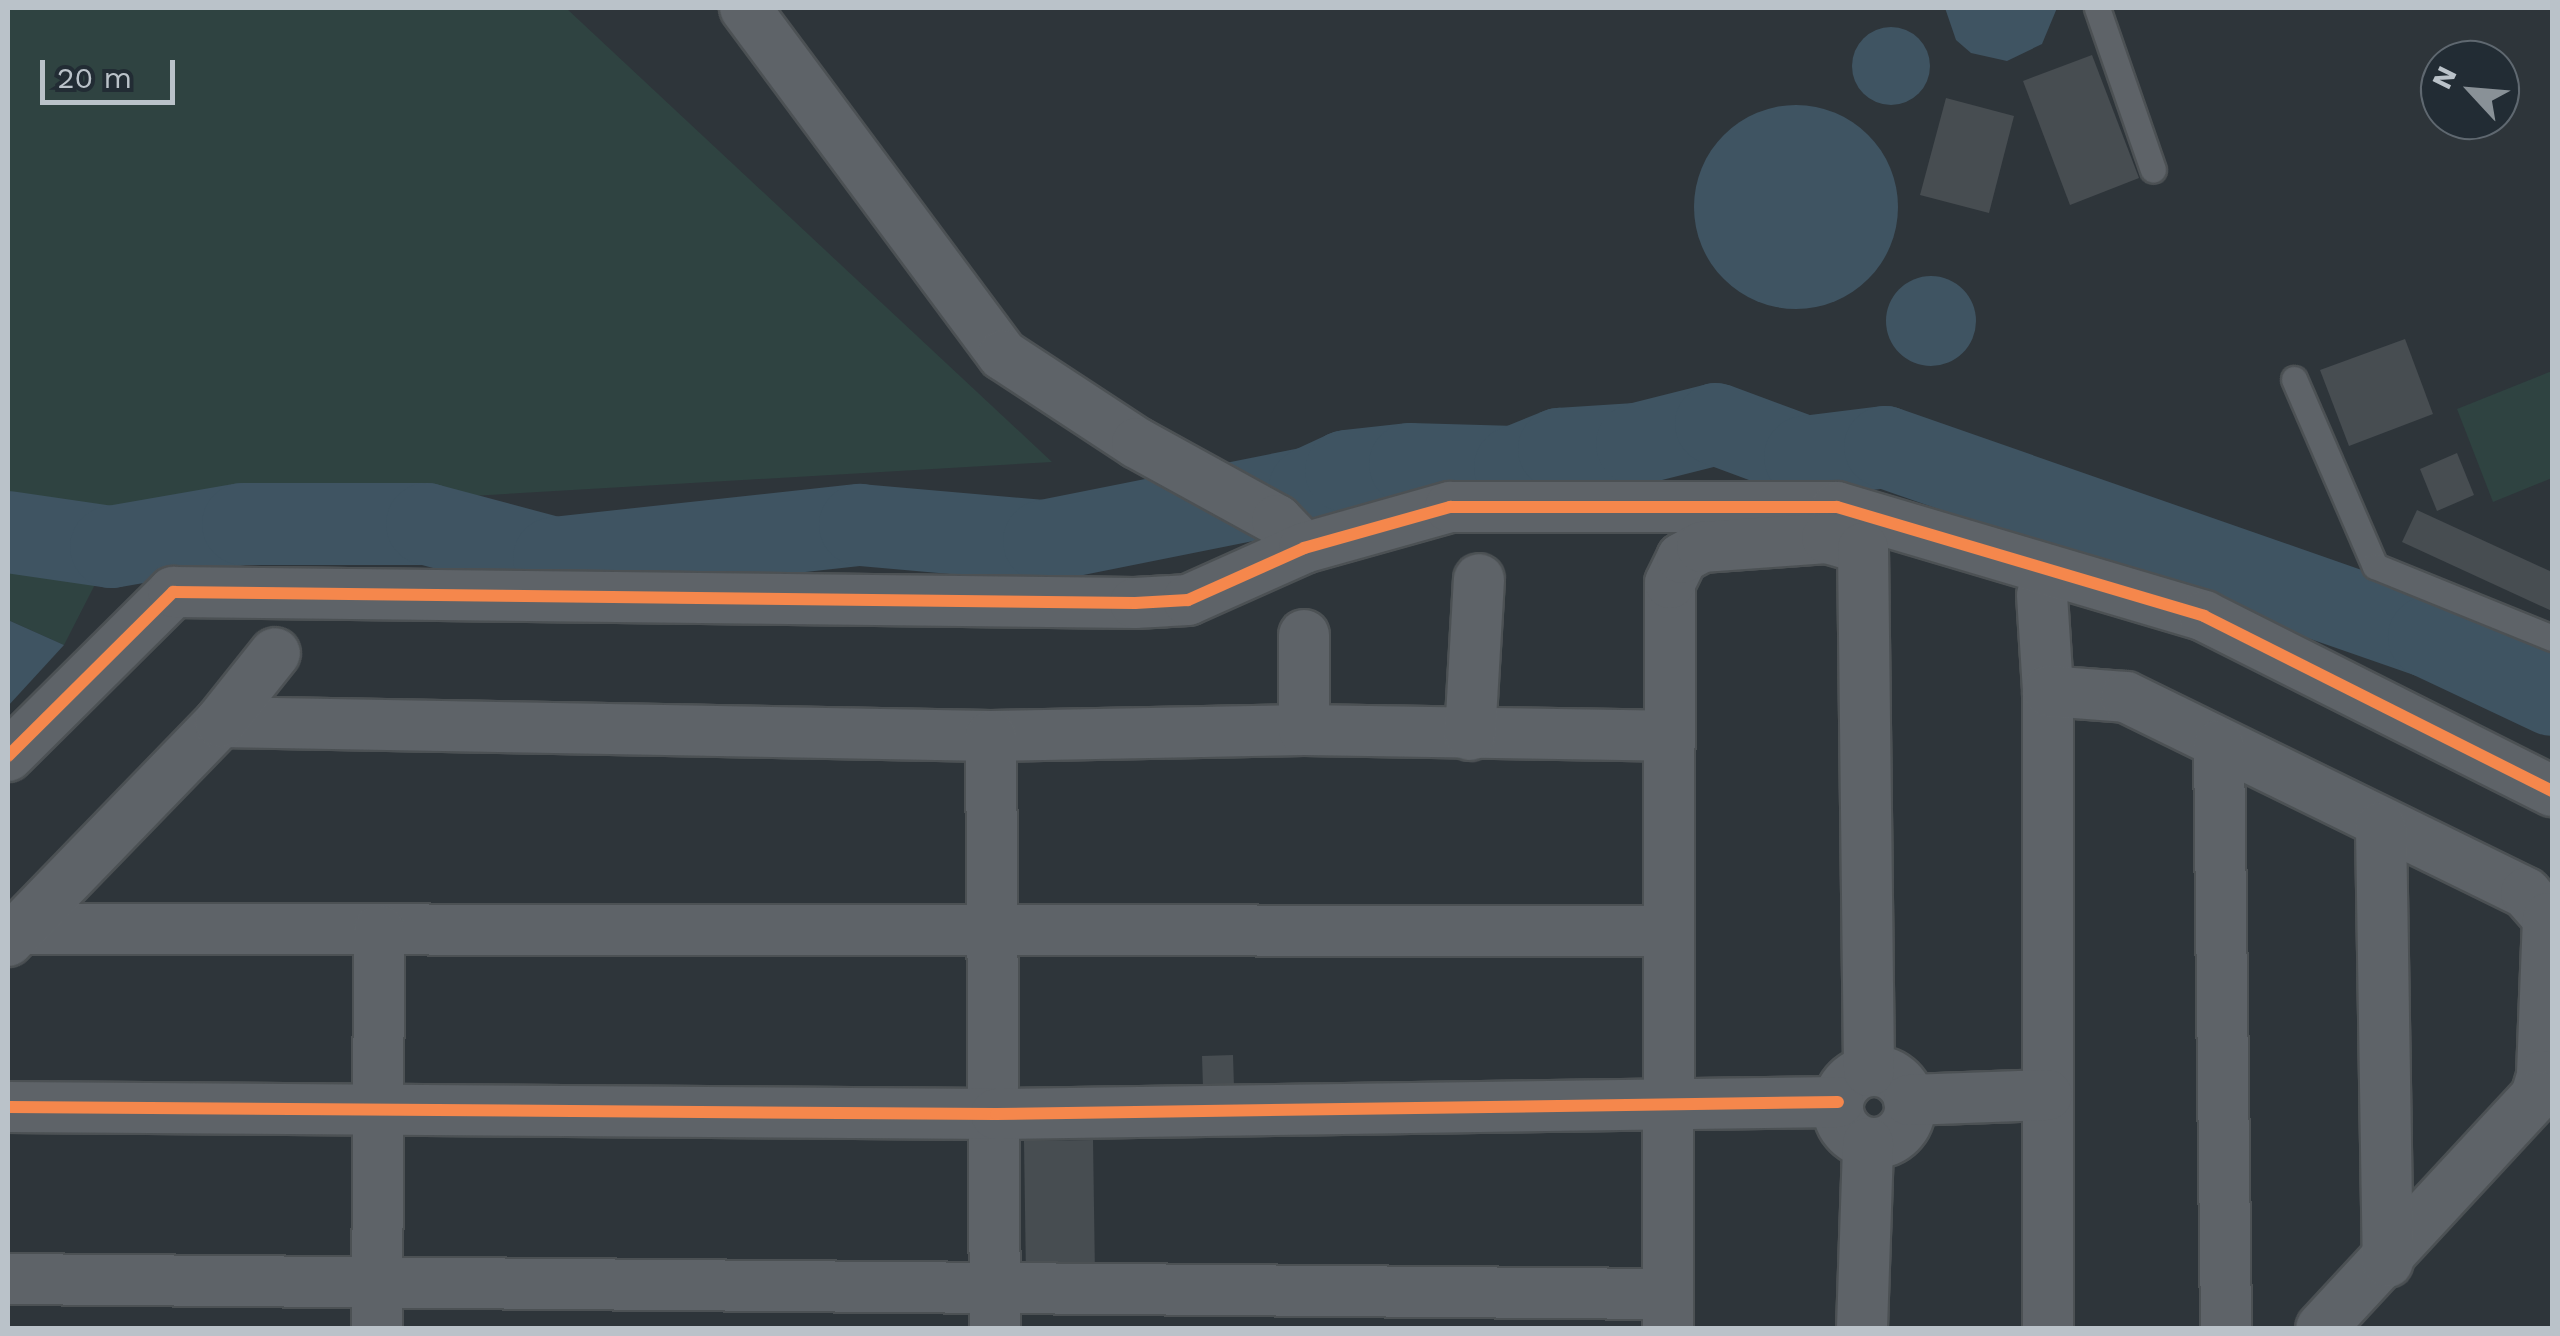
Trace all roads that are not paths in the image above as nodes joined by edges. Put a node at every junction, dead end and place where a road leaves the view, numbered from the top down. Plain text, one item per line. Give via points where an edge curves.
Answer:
1 (745, 8) edge
2 (2097, 8) edge
3 (2154, 170) dead end
4 (2294, 379) dead end
5 (1291, 534) junction
6 (1478, 578) dead end
7 (2042, 595) dead end
8 (1304, 635) dead end
9 (2552, 638) edge
10 (275, 653) dead end
11 (2048, 691) junction
12 (220, 722) junction
13 (1304, 730) junction
14 (1470, 735) junction
15 (991, 736) junction
16 (1670, 736) junction
17 (2220, 745) junction
18 (8, 756) edge
19 (2552, 791) edge
20 (2382, 826) junction
21 (993, 926) junction
22 (379, 930) junction
23 (1666, 931) junction
24 (13, 935) edge
25 (1854, 1087) junction
26 (2047, 1095) junction
27 (1909, 1100) junction
28 (1668, 1104) junction
29 (378, 1105) junction
30 (8, 1107) edge
31 (996, 1114) junction
32 (1868, 1142) junction
33 (2388, 1262) junction
34 (8, 1279) edge
35 (378, 1305) edge
36 (996, 1310) edge
37 (1668, 1311) edge
38 (1862, 1328) edge
39 (2048, 1328) edge
40 (2226, 1328) edge
41 (2321, 1328) edge

1 - 5 street via 1002,355
2 - 3 lane
4 - 9 lane via 2375,566
5 - 18 street via 1216,591 1135,603 174,592
5 - 19 street via 1450,507 1837,507 2204,616
6 - 14 street
7 - 11 street
8 - 13 street
10 - 12 street
11 - 17 street via 2126,697
11 - 26 street
12 - 15 street
12 - 24 street
13 - 14 street
13 - 15 street
14 - 16 street
15 - 21 street
16 - 23 street
16 - 25 street via 1670,584 1682,558 1702,548 1827,538 1864,548
17 - 20 street
17 - 40 street
20 - 33 street
20 - 33 street via 2526,893 2542,904 2550,932 2536,1096
21 - 22 street
21 - 23 street
21 - 31 street
22 - 24 street
22 - 29 street
23 - 28 street
25 - 27 street via 1894,1076
25 - 28 street
25 - 32 street via 1848,1132
26 - 27 street
26 - 39 street
27 - 32 street via 1900,1132
28 - 31 street
28 - 37 street
29 - 30 street
29 - 31 street
29 - 35 street
31 - 36 street
32 - 38 street
33 - 41 street
34 - 35 street
35 - 36 street
36 - 37 street

